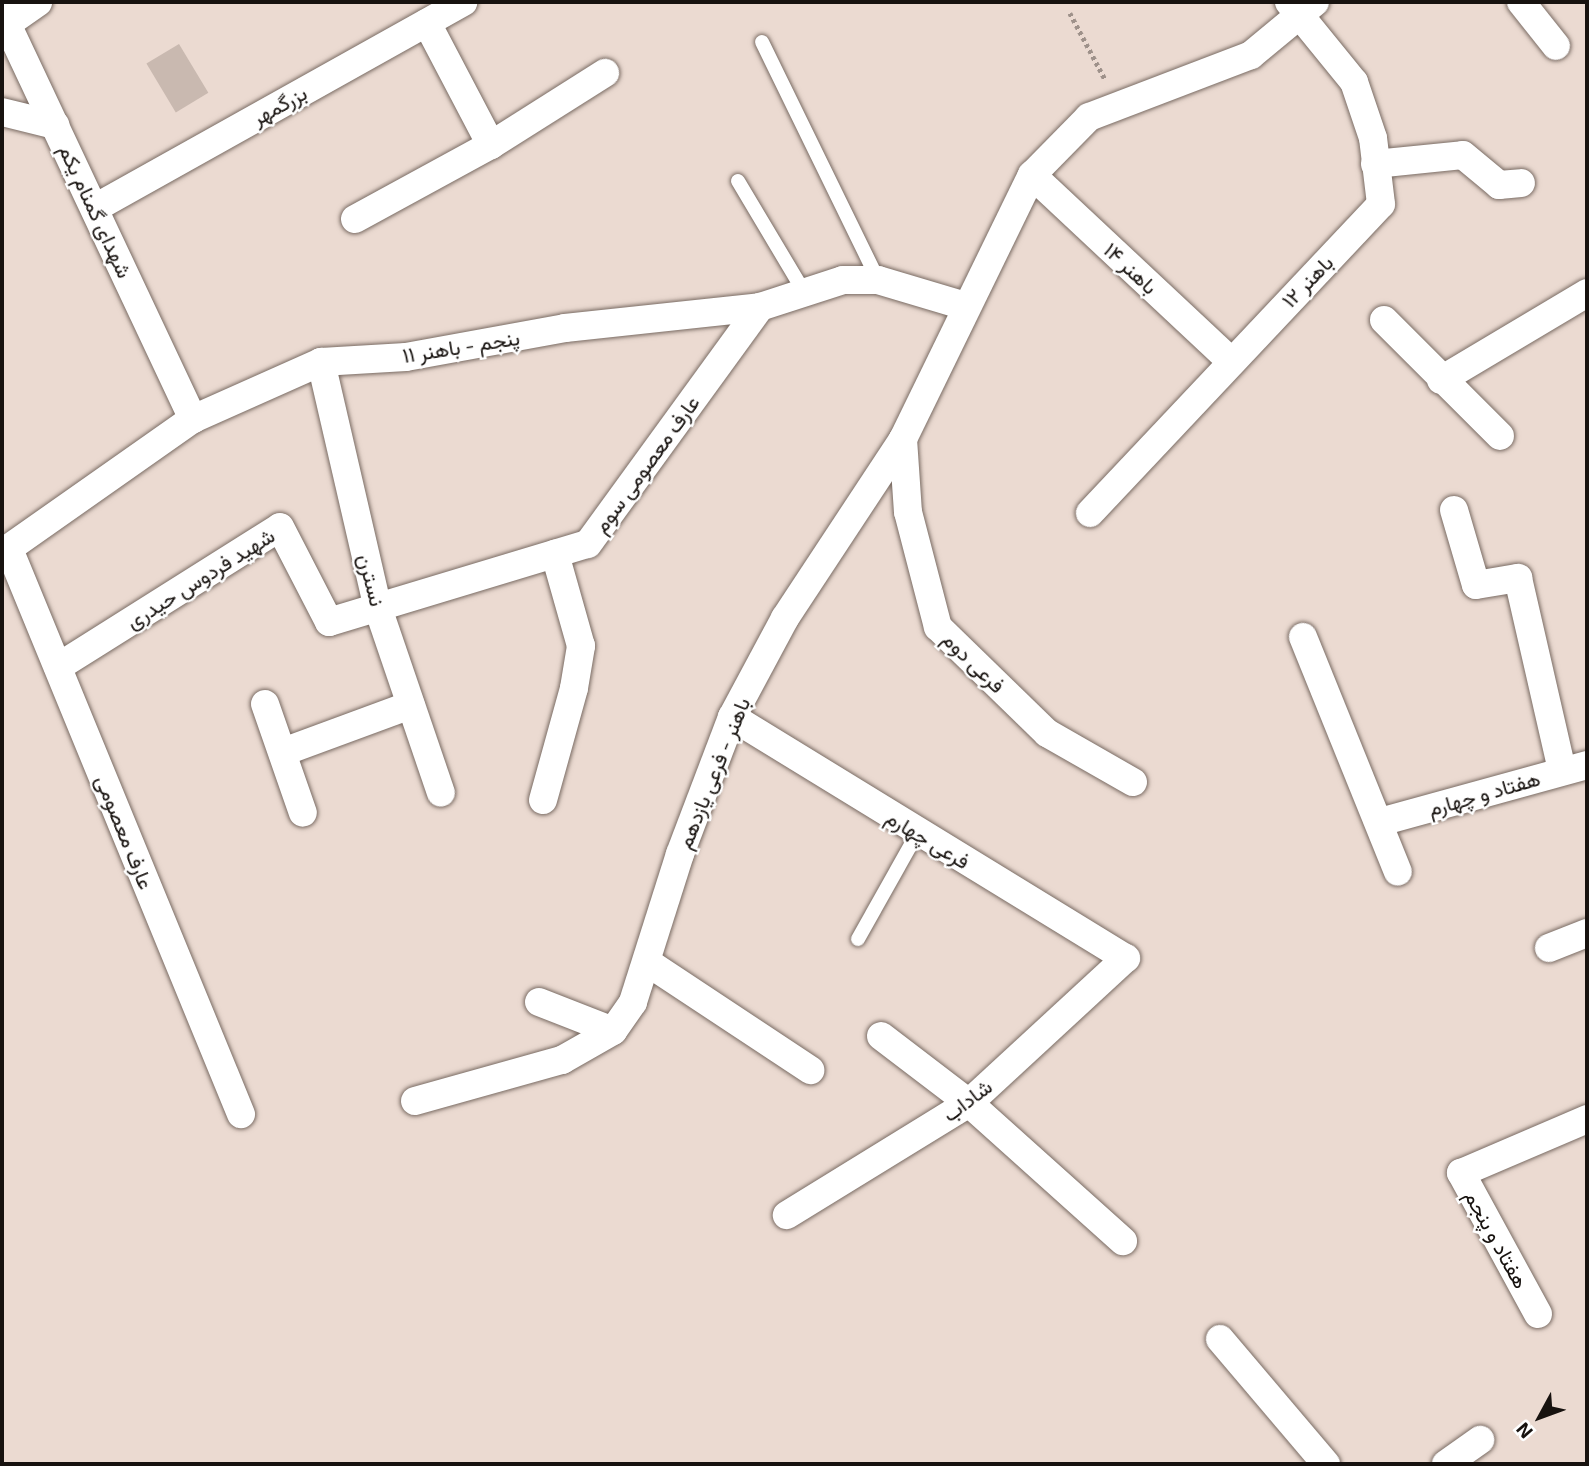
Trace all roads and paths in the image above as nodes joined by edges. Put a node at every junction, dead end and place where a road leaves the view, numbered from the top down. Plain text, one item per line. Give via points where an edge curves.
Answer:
1 (38, 2) edge
2 (463, 2) edge
3 (1521, 2) edge
4 (1302, 6) edge
5 (5, 13) edge
6 (1070, 13) dead end
7 (427, 23) junction
8 (762, 42) dead end
9 (1556, 46) dead end
10 (605, 73) dead end
11 (1118, 104) junction
12 (2, 112) edge
13 (55, 125) junction
14 (491, 145) junction
15 (1375, 164) junction
16 (1031, 175) junction
17 (738, 181) dead end
18 (1521, 183) dead end
19 (95, 208) junction
20 (355, 219) dead end
21 (878, 280) junction
22 (803, 290) junction
23 (1587, 293) edge
24 (964, 306) junction
25 (760, 307) junction
26 (1384, 320) dead end
27 (1231, 361) junction
28 (321, 362) junction
29 (1441, 380) junction
30 (193, 419) junction
31 (1500, 436) dead end
32 (903, 439) junction
33 (1454, 510) dead end
34 (1090, 513) dead end
35 (5, 551) edge
36 (555, 554) junction
37 (377, 608) junction
38 (1303, 636) dead end
39 (58, 667) junction
40 (265, 705) dead end
41 (411, 705) junction
42 (732, 717) junction
43 (283, 752) junction
44 (1575, 767) edge
45 (1133, 782) dead end
46 (441, 793) dead end
47 (543, 800) dead end
48 (303, 813) dead end
49 (1380, 822) junction
50 (918, 832) junction
51 (1398, 872) dead end
52 (1587, 933) edge
53 (858, 939) dead end
54 (1549, 948) dead end
55 (1126, 958) joint
56 (647, 962) junction
57 (539, 1002) dead end
58 (613, 1031) junction
59 (881, 1036) dead end
60 (810, 1070) dead end
61 (415, 1101) dead end
62 (969, 1103) junction
63 (242, 1114) dead end
64 (1587, 1119) edge
65 (787, 1215) dead end
66 (1123, 1241) dead end
67 (1538, 1314) dead end
68 (1220, 1339) dead end
69 (1480, 1440) dead end
70 (1326, 1464) edge
71 (1446, 1464) edge

1 - 5 street
2 - 7 street, بزرگمهر
3 - 9 street
4 - 11 street, باهنر - فرعی یازدهم via 1251,55
4 - 15 street, باهنر ۱۲ via 1354,82 1373,138
5 - 13 street, شهدای گمنام یکم
6 - 11 path
7 - 14 street
7 - 19 street, بزرگمهر
8 - 21 lane
10 - 14 street
11 - 16 street, باهنر - فرعی یازدهم via 1069,133
12 - 13 street
13 - 19 street, شهدای گمنام یکم
14 - 20 street
15 - 18 street via 1463,155 1499,185
15 - 27 street, باهنر ۱۲ via 1381,204
16 - 24 street, باهنر - فرعی یازدهم
16 - 27 street, باهنر ۱۴
17 - 22 lane
19 - 30 street, شهدای گمنام یکم
21 - 22 street, پنجم - باهنر ۱۱ via 843,280
21 - 24 street, پنجم - باهنر ۱۱
22 - 25 street, پنجم - باهنر ۱۱
23 - 29 street
24 - 32 street, باهنر - فرعی یازدهم
25 - 28 street, پنجم - باهنر ۱۱ via 565,328 406,357
25 - 36 street, عارف معصومی سوم via 588,544
26 - 29 street
27 - 34 street, باهنر ۱۲
28 - 30 street, پنجم - باهنر ۱۱
28 - 37 street, نسترن
29 - 31 street
30 - 35 street, پنجم - باهنر ۱۱
32 - 42 street, باهنر - فرعی یازدهم via 785,618
32 - 45 street, فرعی دوم via 908,512 938,627 1047,733
33 - 44 street via 1476,585 1518,578
35 - 39 street, عارف معصومی
36 - 37 street, عارف معصومی سوم
36 - 47 street via 581,646
37 - 39 street, شهید فردوس حیدری via 328,622 280,527
37 - 41 street, نسترن
38 - 49 street
39 - 63 street, عارف معصومی
40 - 43 street
41 - 43 street
41 - 46 street, نسترن
42 - 50 street, فرعی چهارم
42 - 56 street, باهنر - فرعی یازدهم via 680,853
43 - 48 street
44 - 49 street, هفتاد و چهارم
49 - 51 street
50 - 53 lane
50 - 55 street, فرعی چهارم
52 - 54 street
55 - 62 street, شاداب
56 - 58 street, باهنر - فرعی یازدهم via 633,1002
56 - 60 street
57 - 58 street
58 - 61 street, باهنر - فرعی یازدهم via 562,1060
59 - 62 street
62 - 65 street, شاداب
62 - 66 street
64 - 67 street, هفتاد و پنجم via 1461,1173
68 - 70 street
69 - 71 street

